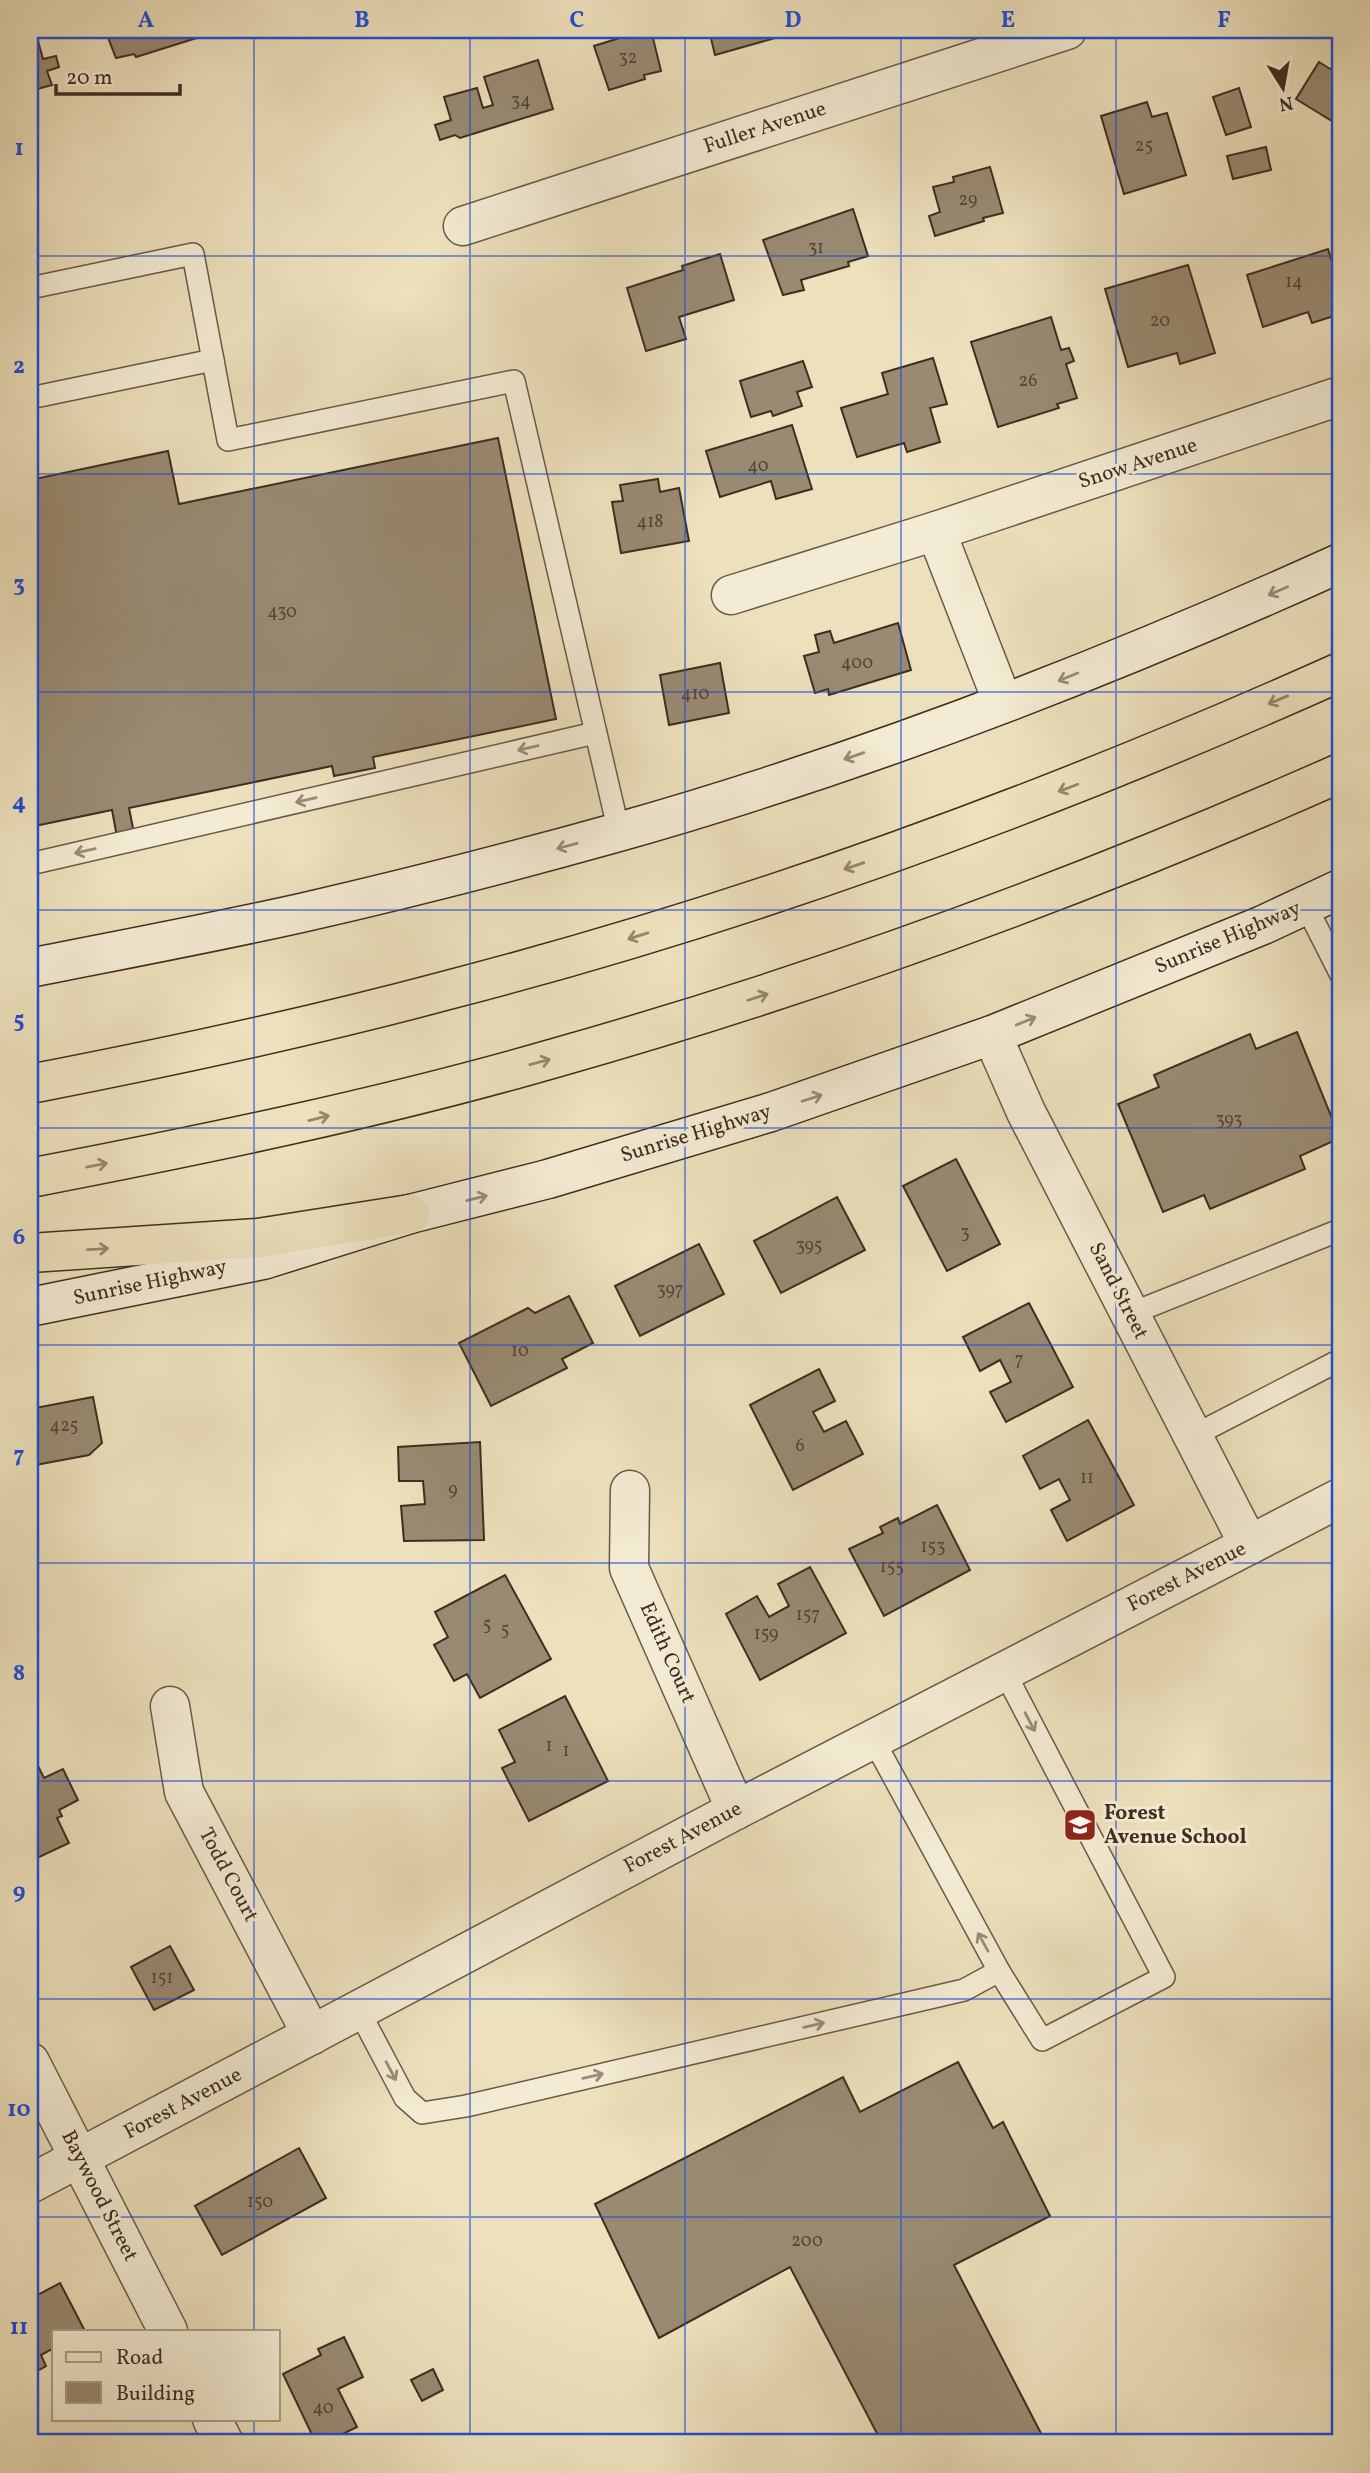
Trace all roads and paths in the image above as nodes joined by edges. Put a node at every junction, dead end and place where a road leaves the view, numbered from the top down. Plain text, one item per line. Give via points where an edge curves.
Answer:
1 (1067, 30) edge
2 (463, 226) dead end
3 (30, 288) edge
4 (213, 360) junction
5 (1340, 396) edge
6 (30, 398) edge
7 (936, 531) junction
8 (1340, 563) edge
9 (731, 595) dead end
10 (1340, 672) edge
11 (1003, 703) junction
12 (594, 733) junction
13 (1340, 773) edge
14 (619, 832) junction
15 (30, 864) edge
16 (1340, 889) edge
17 (1307, 905) junction
18 (30, 968) edge
19 (1340, 974) edge
20 (992, 1035) junction
21 (30, 1084) edge
22 (30, 1178) edge
23 (410, 1214) junction
24 (1340, 1230) edge
25 (30, 1253) edge
26 (30, 1307) edge
27 (1130, 1314) junction
28 (1340, 1360) edge
29 (1193, 1436) junction
30 (630, 1490) dead end
31 (1340, 1498) edge
32 (1249, 1545) junction
33 (1004, 1671) junction
34 (170, 1706) dead end
35 (873, 1739) junction
36 (736, 1810) junction
37 (999, 1971) junction
38 (359, 2011) junction
39 (312, 2035) junction
40 (30, 2062) edge
41 (80, 2159) junction
42 (30, 2184) edge
43 (167, 2330) edge
44 (213, 2420) edge
45 (225, 2443) edge

1 - 2 street, Fuller Avenue
3 - 4 lane via 193,254
4 - 6 lane
4 - 12 lane via 228,440 514,381
5 - 7 street, Snow Avenue
7 - 9 street, Snow Avenue
7 - 11 street
8 -> 11 street via 1189,630
10 -> 21 highway via 1069,787 749,902 440,993 238,1042
11 -> 14 street
12 - 14 lane
12 -> 15 lane
22 -> 13 highway via 412,1096 686,1019 897,951 1018,906
14 -> 18 street via 313,910
16 - 17 street, Sunrise Highway
17 - 19 lane
20 -> 17 street, Sunrise Highway
23 -> 20 street, Sunrise Highway via 708,1131
20 - 27 street, Sand Street via 1026,1112
25 -> 23 highway via 258,1238
23 - 26 street, Sunrise Highway via 263,1260
24 - 27 lane
27 - 29 street, Sand Street
28 - 29 lane
29 - 32 street, Sand Street
30 - 36 street, Edith Court via 629,1569
31 - 32 street, Forest Avenue
32 - 33 street, Forest Avenue
33 - 35 street, Forest Avenue
33 -> 37 lane via 1164,1978 1042,2040
34 - 39 street, Todd Court via 184,1791
35 - 36 street, Forest Avenue
37 -> 35 lane
36 - 38 street, Forest Avenue
38 -> 37 lane via 405,2098 422,2113 964,1990
38 - 39 street, Forest Avenue
39 - 41 street, Forest Avenue
40 - 41 street, Baywood Street
41 - 42 street, Forest Avenue
41 - 43 street, Baywood Street
44 - 45 street

